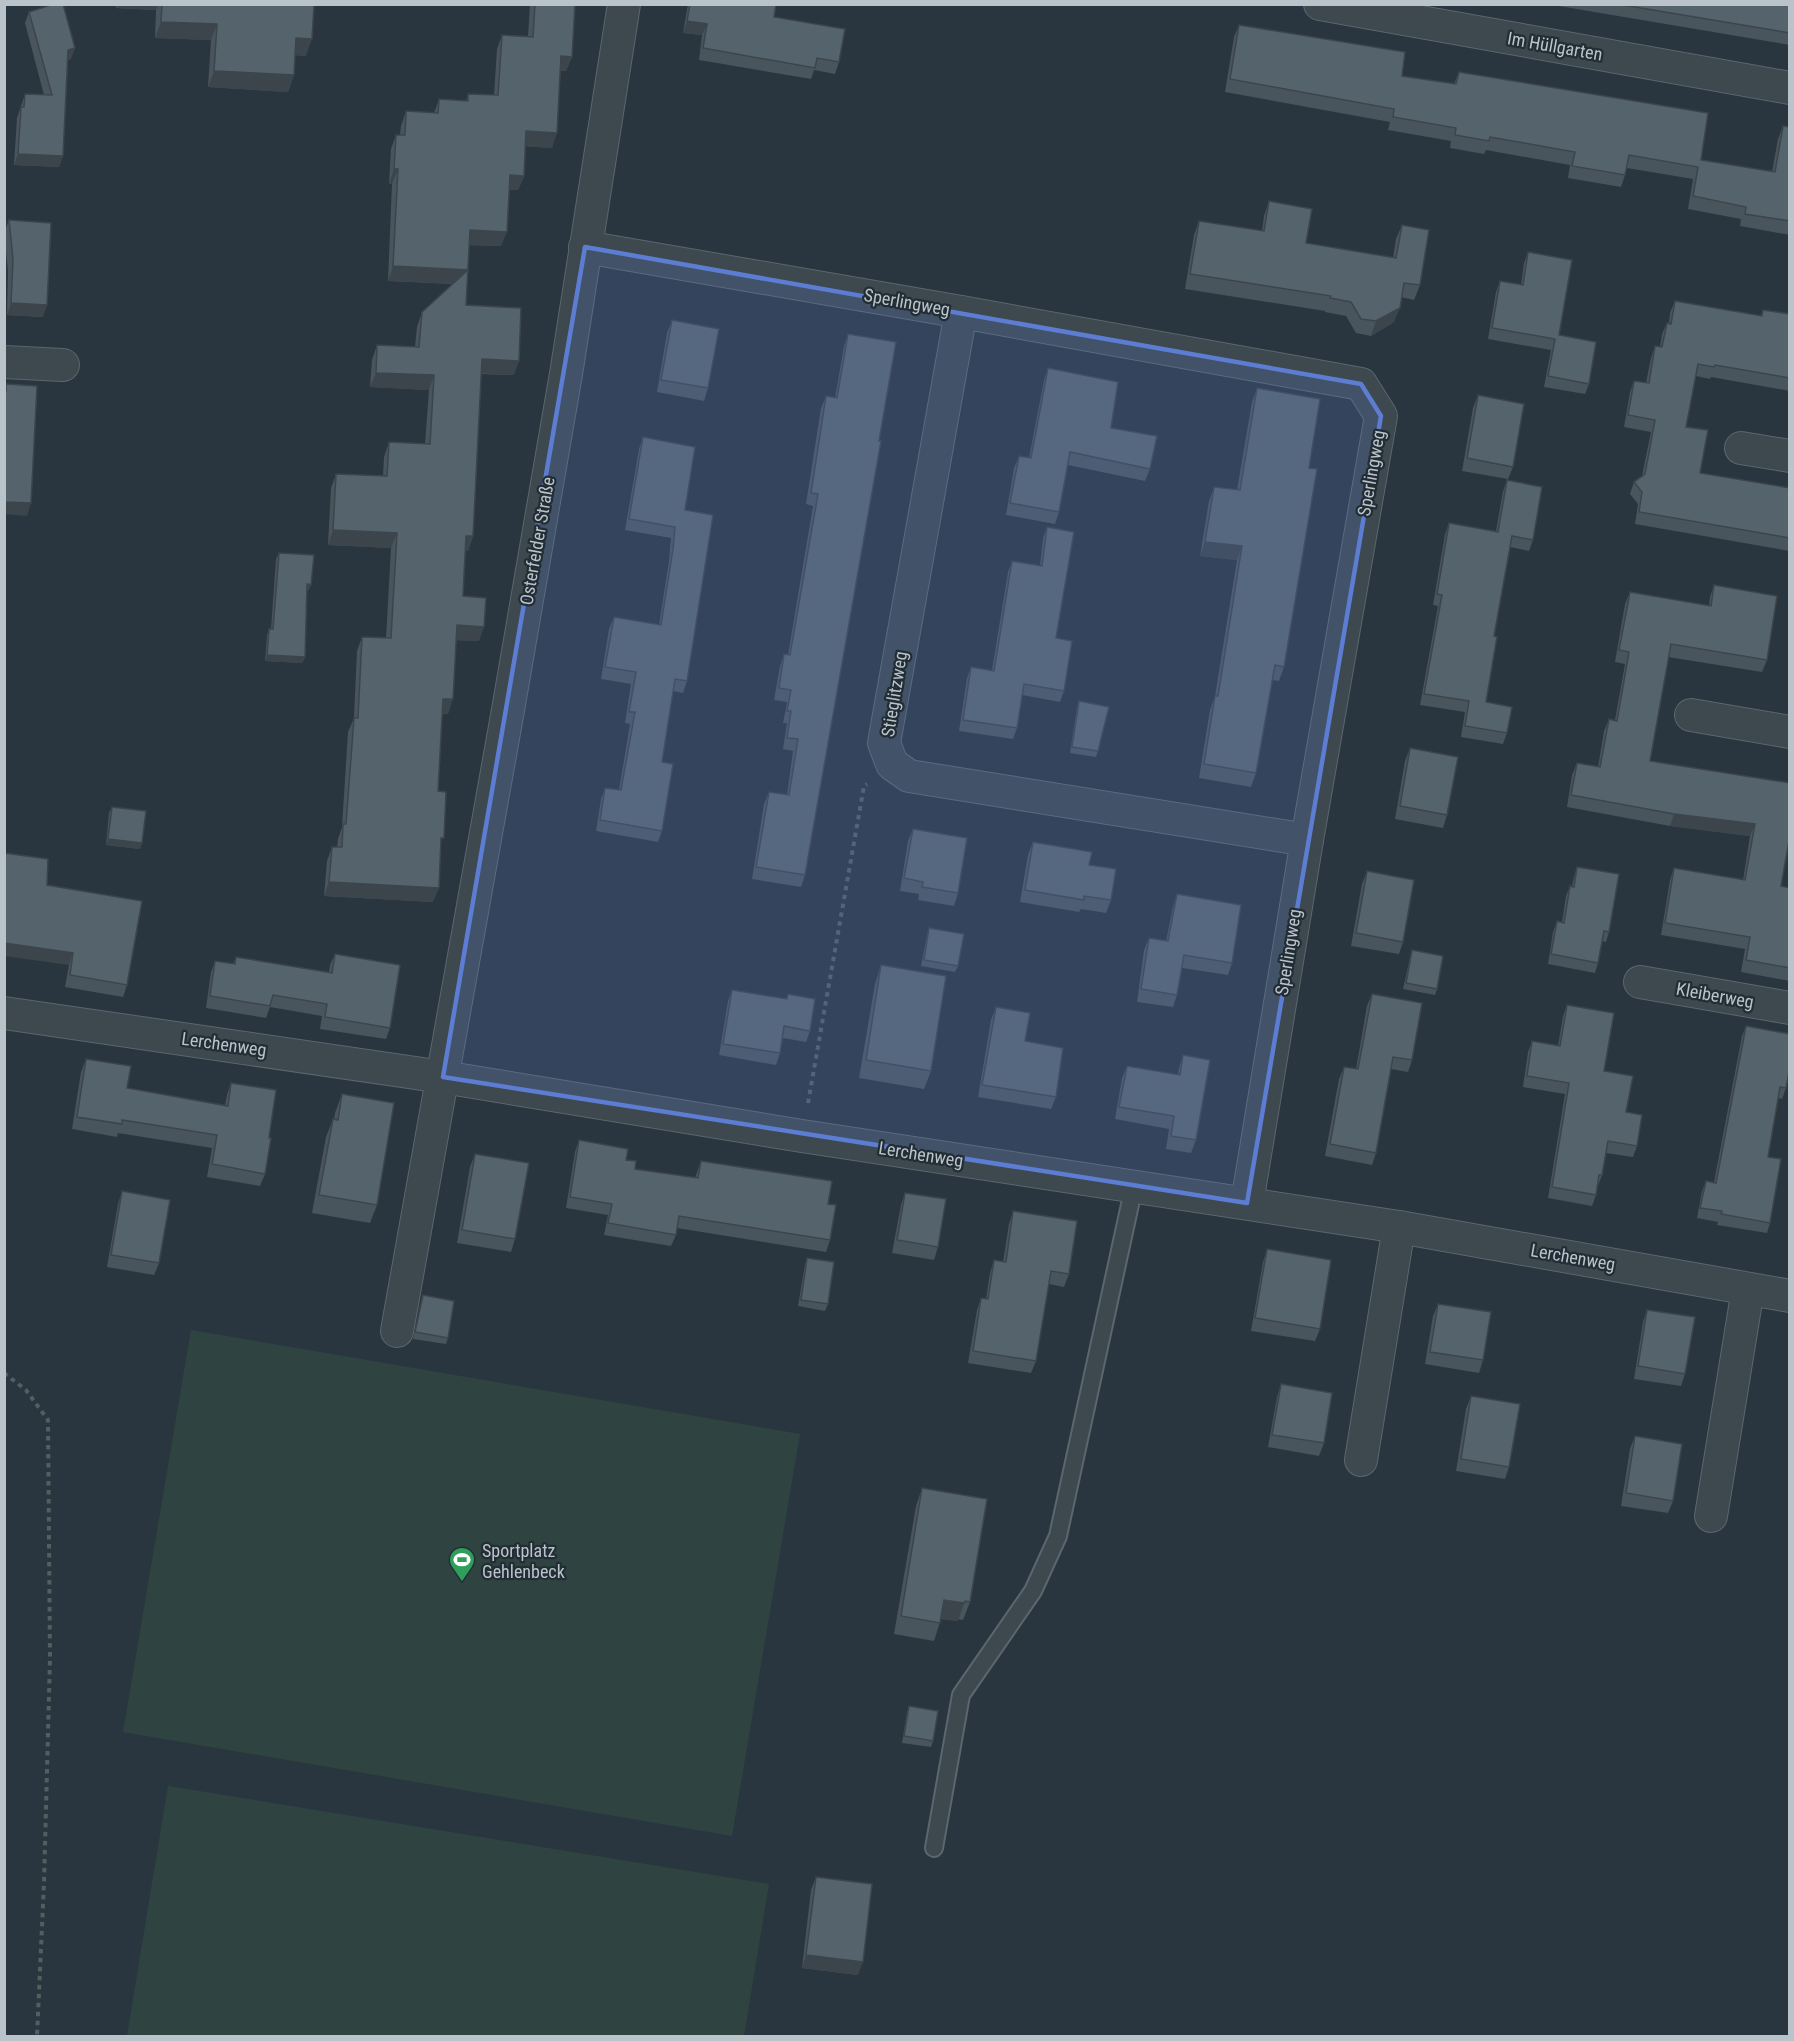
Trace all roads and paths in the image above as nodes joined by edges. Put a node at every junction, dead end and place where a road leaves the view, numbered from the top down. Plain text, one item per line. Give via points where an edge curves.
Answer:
1 (624, 4) edge
2 (1320, 4) edge
3 (1790, 88) edge
4 (585, 247) junction
5 (961, 312) junction
6 (4, 362) edge
7 (63, 365) dead end
8 (1741, 448) dead end
9 (1790, 456) edge
10 (1691, 715) dead end
11 (1790, 732) edge
12 (892, 764) junction
13 (1307, 840) junction
14 (1640, 982) dead end
15 (1790, 1008) edge
16 (4, 1013) edge
17 (443, 1077) junction
18 (802, 1136) junction
19 (1134, 1186) junction
20 (1247, 1203) junction
21 (1399, 1227) junction
22 (1748, 1289) junction
23 (1790, 1296) edge
24 (397, 1331) dead end
25 (4, 1373) edge
26 (1361, 1460) dead end
27 (1711, 1516) dead end
28 (934, 1848) dead end
29 (37, 2037) edge

1 - 4 street, Osterfelder Straße
2 - 3 street, Im Hüllgarten
4 - 5 street, Sperlingweg
4 - 17 street, Osterfelder Straße
5 - 12 street, Stieglitzweg via 884,743
5 - 13 street, Sperlingweg via 1361,384 1382,416
6 - 7 street
8 - 9 street
10 - 11 street
12 - 13 street, Stieglitzweg via 909,776
12 - 18 path via 864,786
13 - 20 street, Sperlingweg
14 - 15 street, Kleiberweg
16 - 17 street, Lerchenweg
17 - 18 street, Lerchenweg
17 - 24 street
18 - 19 street, Lerchenweg
19 - 20 street, Lerchenweg
19 - 28 lane via 1058,1536 1033,1591 961,1695
20 - 21 street, Lerchenweg
21 - 22 street, Lerchenweg
21 - 26 street
22 - 23 street, Lerchenweg
22 - 27 street
25 - 29 path via 26,1390 48,1420 50,1658

